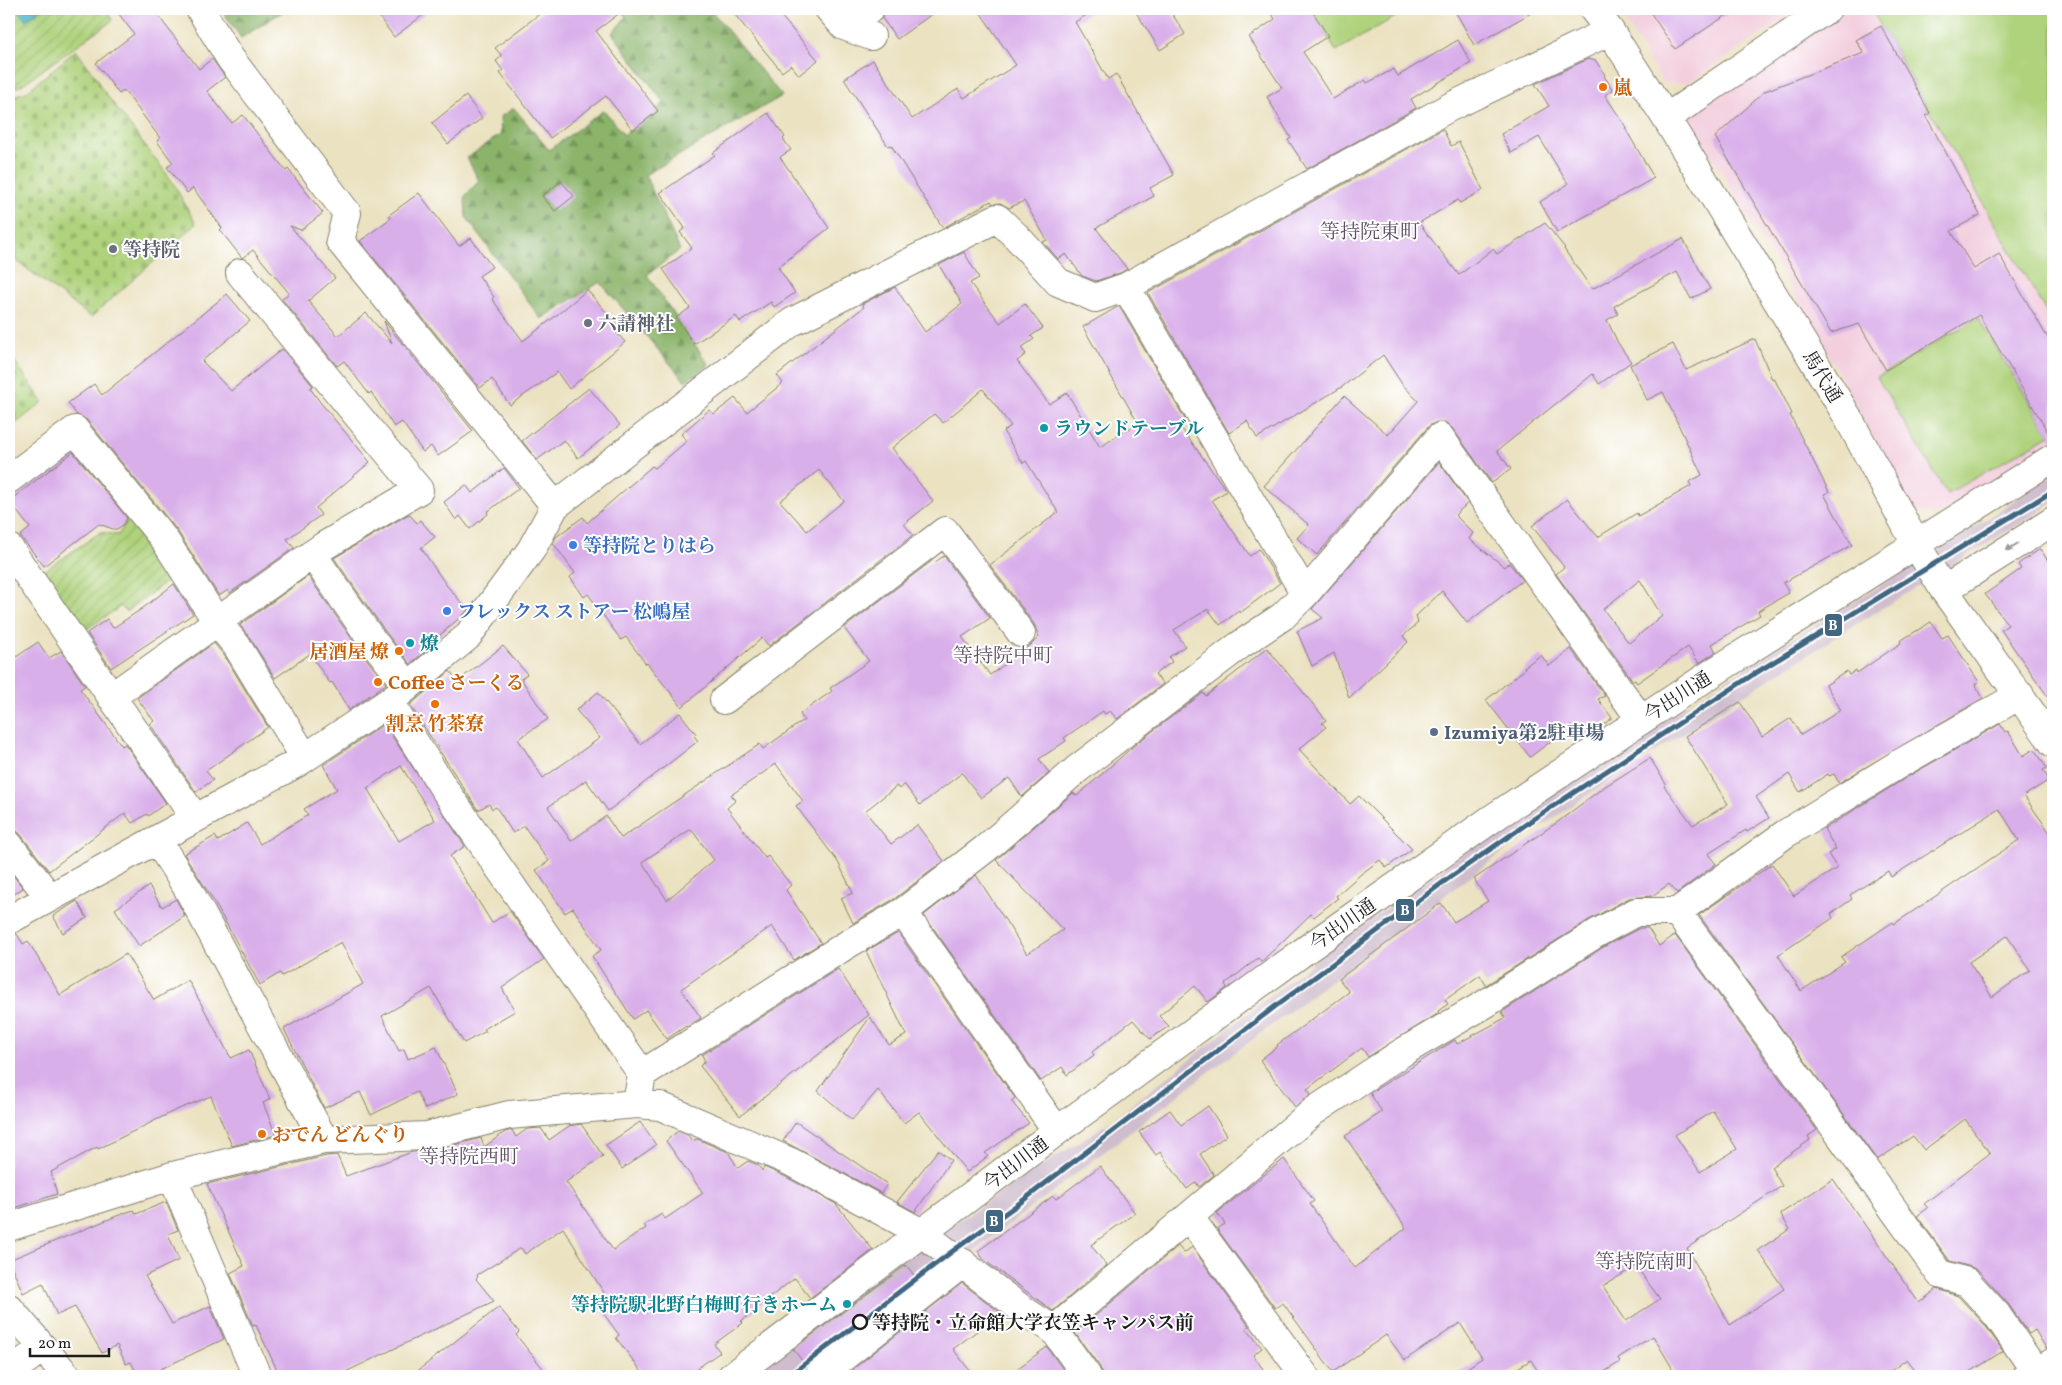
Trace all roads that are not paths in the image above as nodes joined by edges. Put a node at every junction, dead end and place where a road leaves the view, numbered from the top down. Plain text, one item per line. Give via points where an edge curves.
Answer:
1 (200, 9) edge
2 (870, 9) edge
3 (1593, 9) edge
4 (1827, 9) edge
5 (837, 18) edge
6 (1610, 31) junction
7 (871, 36) dead end
8 (1666, 118) junction
9 (240, 273) dead end
10 (1126, 287) junction
11 (2053, 458) edge
12 (9, 479) edge
13 (555, 506) junction
14 (2053, 521) edge
15 (1917, 546) junction
16 (9, 548) edge
17 (312, 554) junction
18 (1944, 590) junction
19 (1305, 594) junction
20 (217, 622) junction
21 (1021, 633) dead end
22 (398, 694) junction
23 (2020, 695) junction
24 (110, 697) junction
25 (724, 700) dead end
26 (1641, 720) junction
27 (2053, 743) edge
28 (305, 758) junction
29 (195, 818) junction
30 (157, 840) junction
31 (9, 845) edge
32 (50, 898) junction
33 (903, 912) junction
34 (1677, 912) junction
35 (9, 920) edge
36 (642, 1074) junction
37 (637, 1104) junction
38 (1057, 1131) junction
39 (324, 1140) junction
40 (172, 1176) junction
41 (1190, 1218) junction
42 (9, 1227) edge
43 (922, 1233) junction
44 (963, 1263) junction
45 (9, 1308) edge
46 (1054, 1330) junction
47 (43, 1348) junction
48 (2038, 1370) edge
49 (9, 1372) edge
50 (67, 1376) edge
51 (257, 1376) edge
52 (732, 1376) edge
53 (819, 1376) edge
54 (1087, 1376) edge
55 (1305, 1376) edge

1 - 13 street via 230,58 347,213 340,241
2 - 5 street
3 - 6 street, 馬代通
4 - 8 street
5 - 7 street
6 - 8 street, 馬代通
6 - 10 street via 1450,107
8 - 15 street, 馬代通 via 1846,414
9 - 17 street via 419,490
10 - 13 street via 1095,298 1058,282 997,218 792,322
10 - 19 street
11 - 15 street, 今出川通
12 - 20 street via 75,430 164,539
13 - 22 street via 532,550 467,637
14 -> 18 street
15 - 18 street, 馬代通
15 - 26 street, 今出川通
16 - 24 street
17 - 20 street
17 - 22 street via 372,640
18 - 23 street, 馬代通
19 - 26 street via 1440,437
19 - 33 street via 1283,616 1076,770 985,849
20 - 24 street
20 - 28 street via 237,646
21 - 25 street via 945,531
22 - 28 street
22 - 36 street via 443,787
23 - 27 street, 馬代通
23 - 34 street via 1785,834
24 - 29 street
26 - 38 street, 今出川通 via 1468,835
28 - 29 street
29 - 30 street
30 - 32 street
30 - 39 street via 188,889
31 - 32 street
32 - 35 street
33 - 36 street
33 - 38 street
34 - 41 street via 1636,912 1403,1052 1314,1111
34 - 48 street via 1940,1274 1967,1282 1997,1315
36 - 37 street
37 - 39 street via 509,1115 427,1136
37 - 43 street via 660,1106 791,1162
38 - 43 street, 今出川通
39 - 40 street
40 - 42 street
40 - 51 street
41 - 46 street
41 - 55 street
43 - 44 street
43 - 52 street, 今出川通
44 - 46 street
44 - 53 street
45 - 47 street
46 - 54 street
47 - 49 street
47 - 50 street

